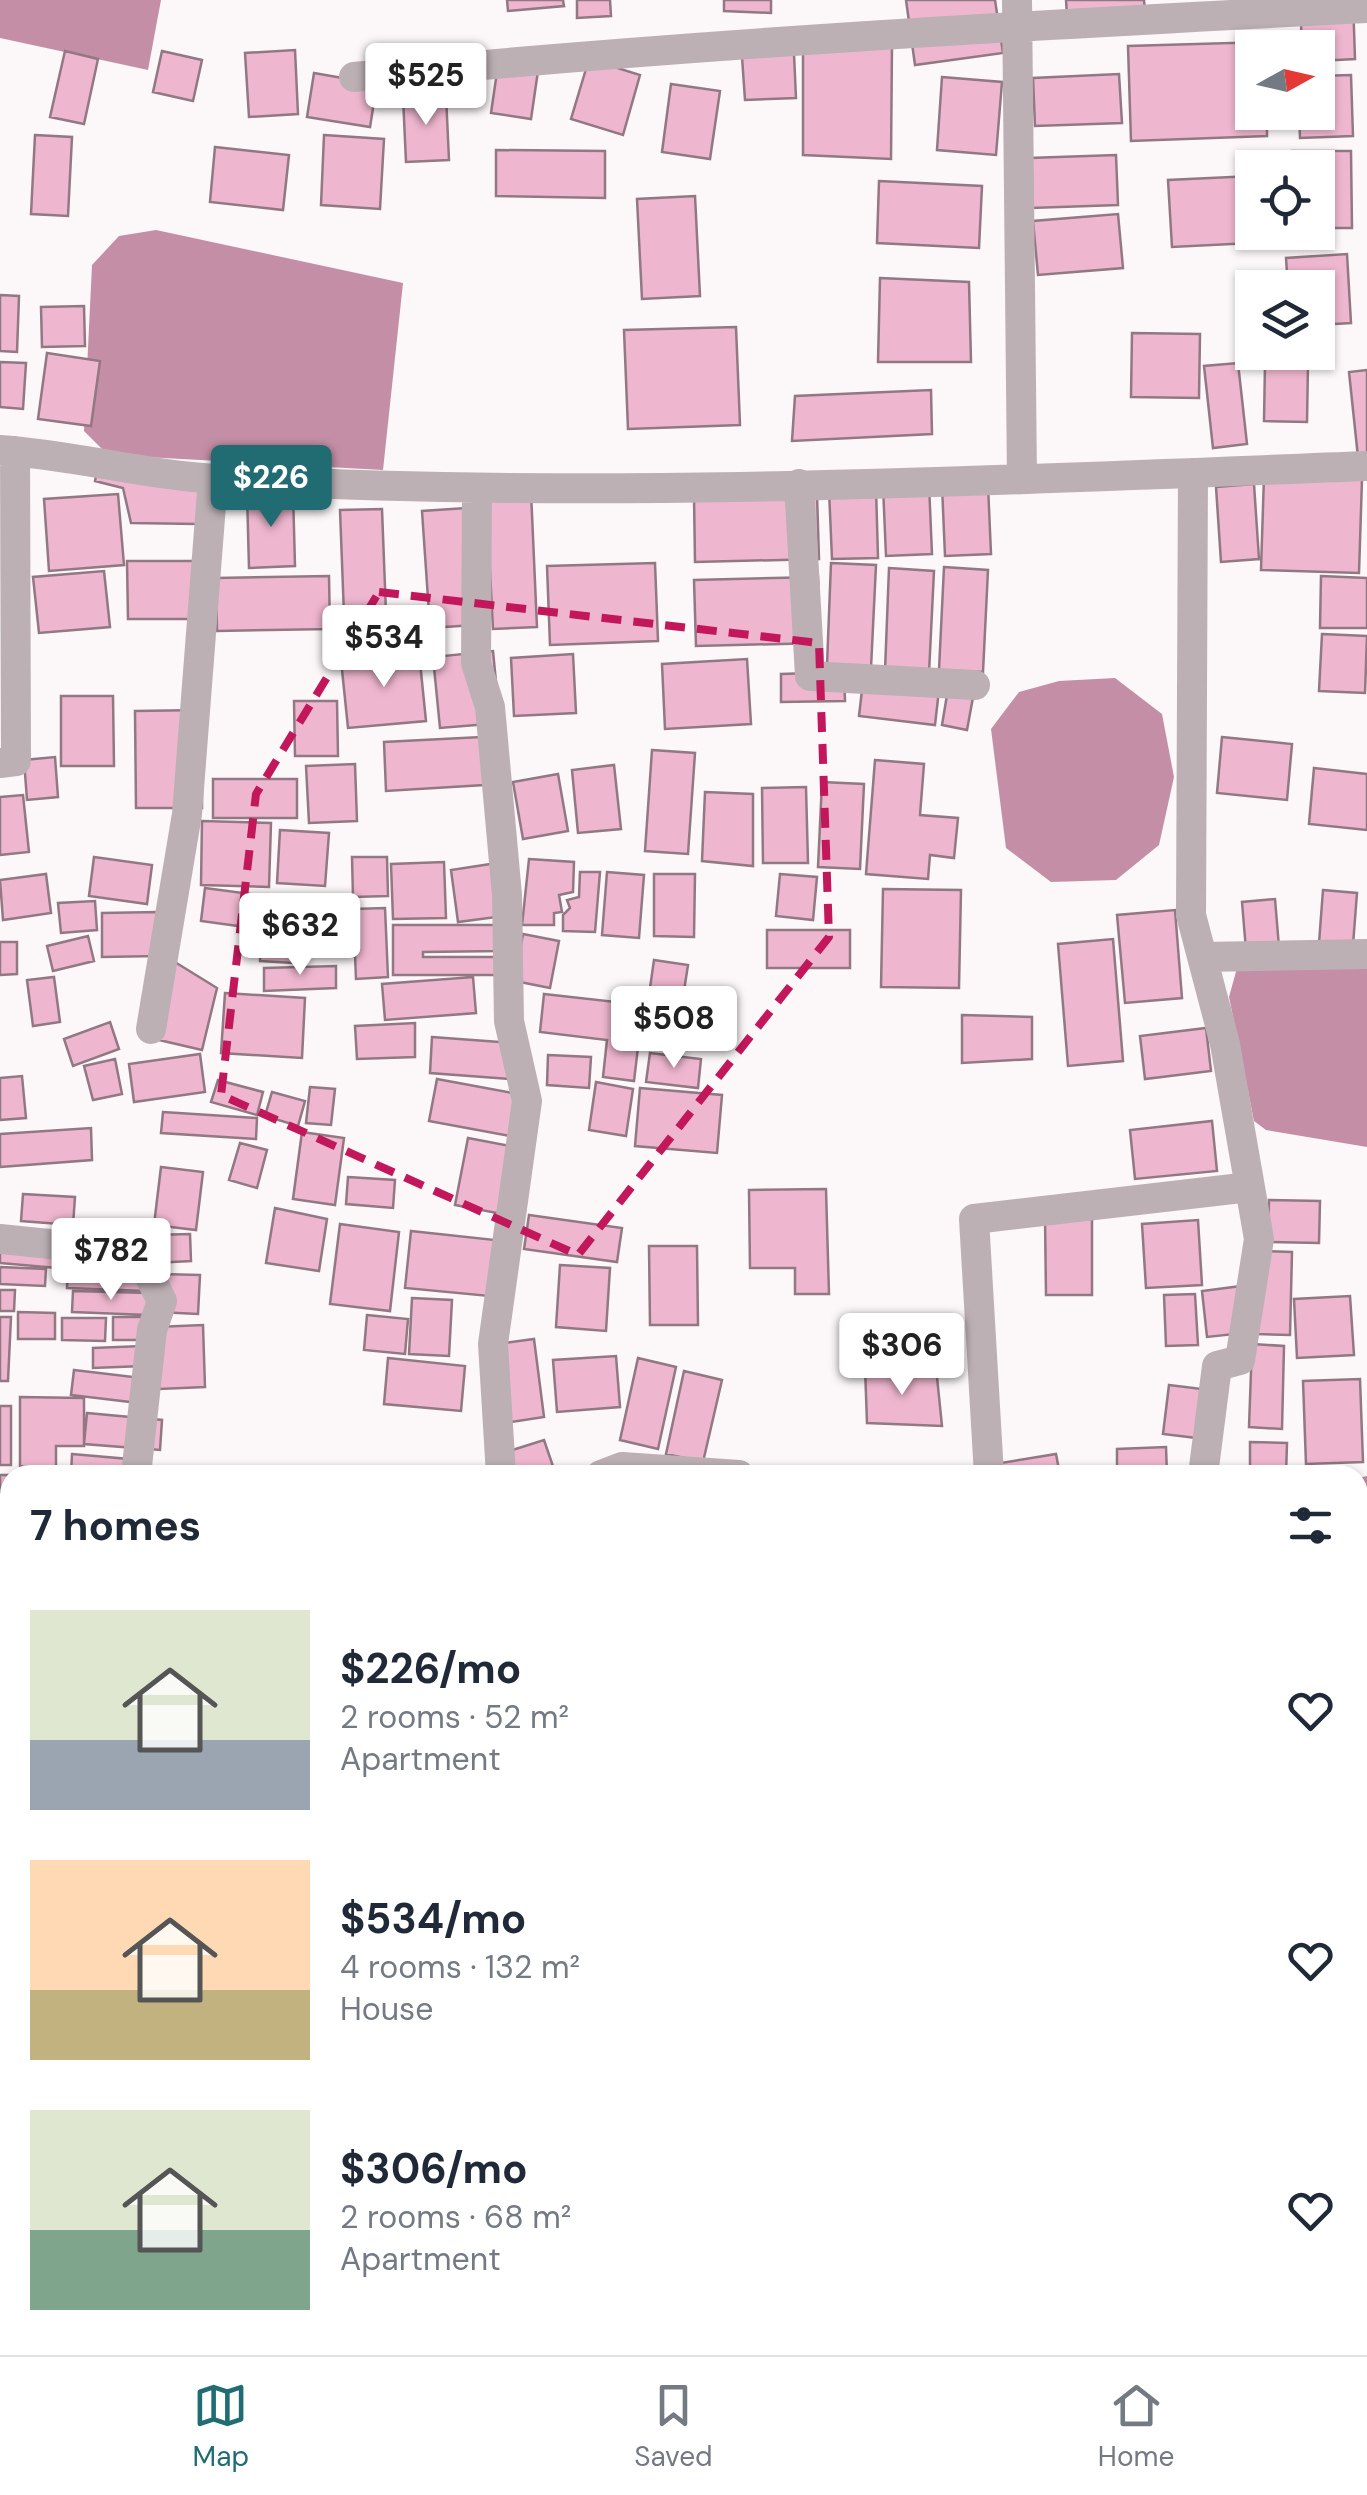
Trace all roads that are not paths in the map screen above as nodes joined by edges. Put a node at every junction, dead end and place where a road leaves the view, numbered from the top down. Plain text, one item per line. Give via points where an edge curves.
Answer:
1 (1367, 8) edge
2 (1018, 13) edge
3 (354, 77) dead end
4 (8, 451) edge
5 (1367, 466) edge
6 (1192, 473) junction
7 (213, 478) junction
8 (1022, 479) junction
9 (799, 484) junction
10 (477, 488) junction
11 (974, 686) dead end
12 (0, 763) edge
13 (1367, 954) edge
14 (1202, 957) junction
15 (151, 1029) dead end
16 (1250, 1187) junction
17 (0, 1239) edge
18 (137, 1465) edge
19 (500, 1465) edge
20 (989, 1465) edge
21 (1204, 1465) edge

1 - 2 street
2 - 3 street
2 - 8 street
4 - 7 street
4 - 12 street via 16,762
5 - 6 street
6 - 8 street
6 - 14 street via 1191,916
7 - 10 street
7 - 15 street via 187,814
8 - 9 street
9 - 10 street
9 - 11 street via 810,676
10 - 19 street via 476,662 490,707 497,782 509,1021 527,1100 493,1344
13 - 14 street
14 - 16 street
16 - 20 street via 974,1219
16 - 21 street via 1259,1239 1240,1360 1217,1366
17 - 18 street via 138,1253 162,1301 152,1330

